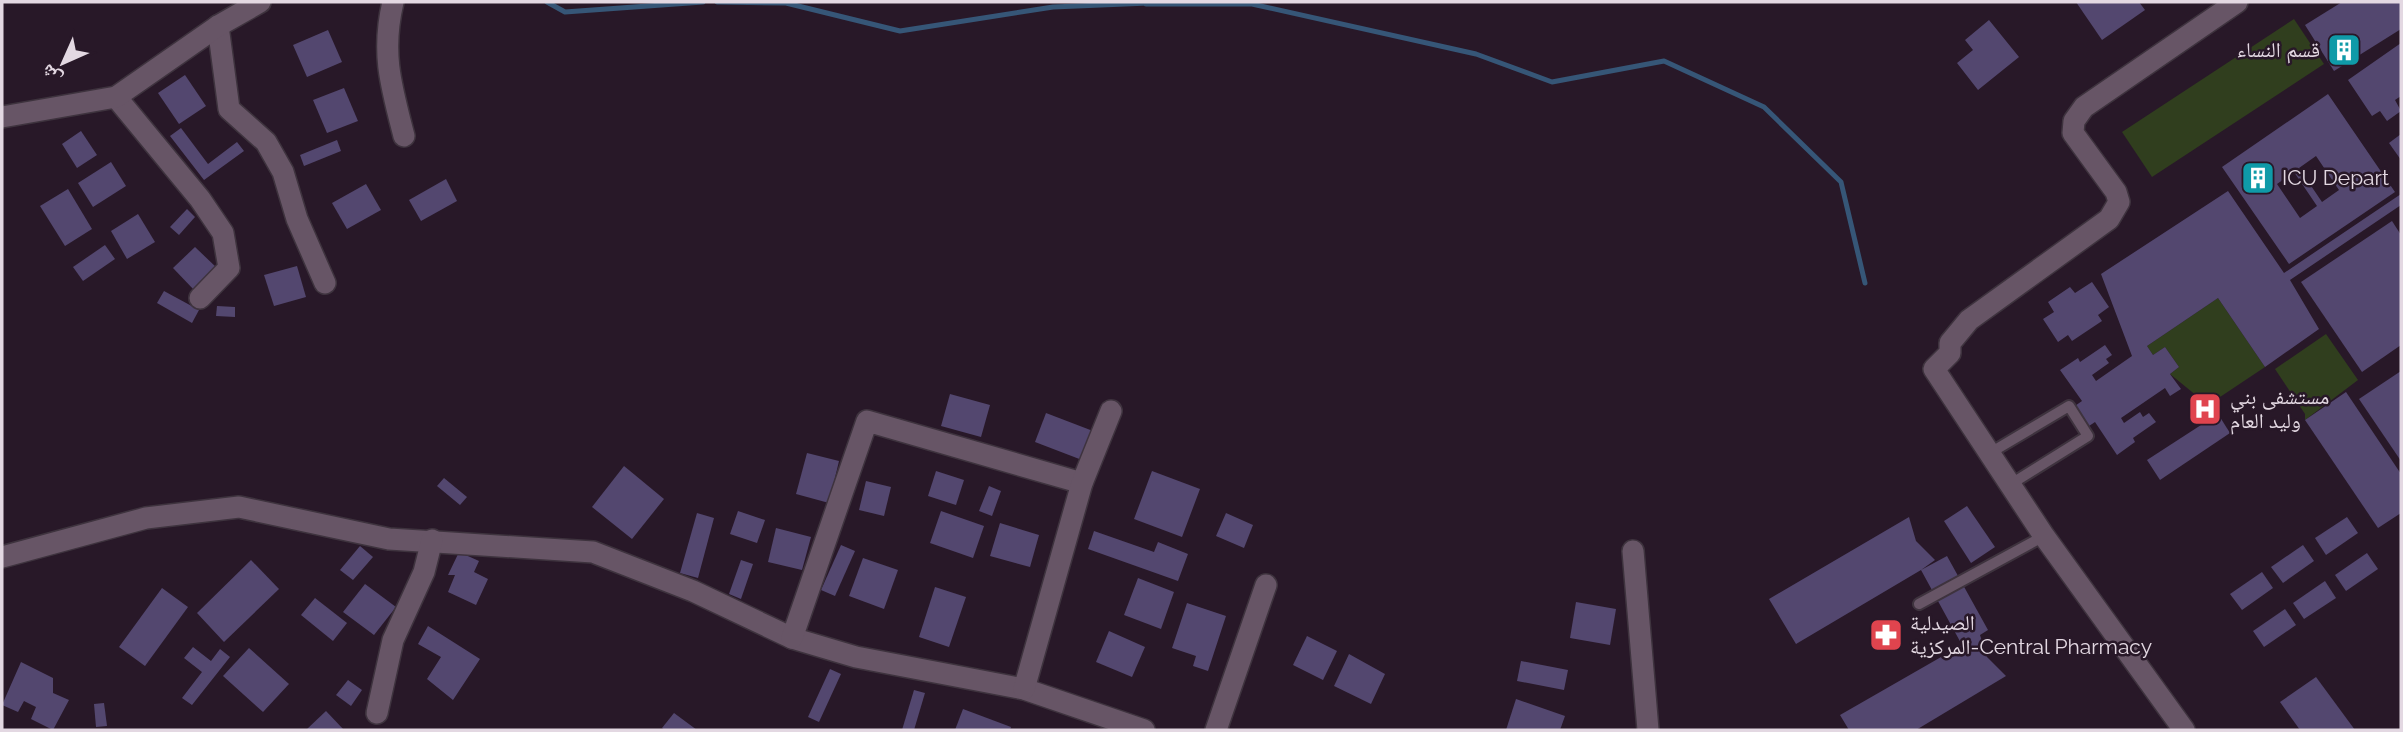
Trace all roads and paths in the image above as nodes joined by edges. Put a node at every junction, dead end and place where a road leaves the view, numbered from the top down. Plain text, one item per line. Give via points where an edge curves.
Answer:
1 (260, 2) edge
2 (393, 2) edge
3 (2237, 2) edge
4 (218, 26) junction
5 (116, 97) junction
6 (2, 117) edge
7 (404, 136) dead end
8 (325, 284) dead end
9 (200, 298) dead end
10 (1111, 411) dead end
11 (1990, 453) junction
12 (1082, 483) junction
13 (2011, 484) junction
14 (2044, 536) junction
15 (432, 540) junction
16 (1633, 551) dead end
17 (2, 556) edge
18 (1266, 585) dead end
19 (1919, 604) dead end
20 (792, 638) junction
21 (1024, 689) junction
22 (377, 713) dead end
23 (1144, 730) edge
24 (1216, 730) edge
25 (1648, 730) edge
26 (2184, 730) edge

1 - 4 street
2 - 7 street via 387,61
3 - 11 street via 2084,107 2074,121 2073,133 2116,192 2119,202 2115,210 2109,219 1969,320 1950,343 1950,353 1934,369
4 - 5 street
4 - 8 street via 229,109 266,142 283,172
5 - 6 street
5 - 9 street via 223,233 229,268
10 - 12 street
11 - 13 street
11 - 13 lane via 2069,406 2088,436
12 - 20 street via 867,421
12 - 21 street
13 - 14 street
14 - 19 lane
14 - 26 street
15 - 17 street via 389,539 239,507 146,518
15 - 20 street via 593,552 693,591
15 - 22 street via 424,572 393,640
16 - 25 street
18 - 24 street
20 - 21 street via 856,657
21 - 23 street

